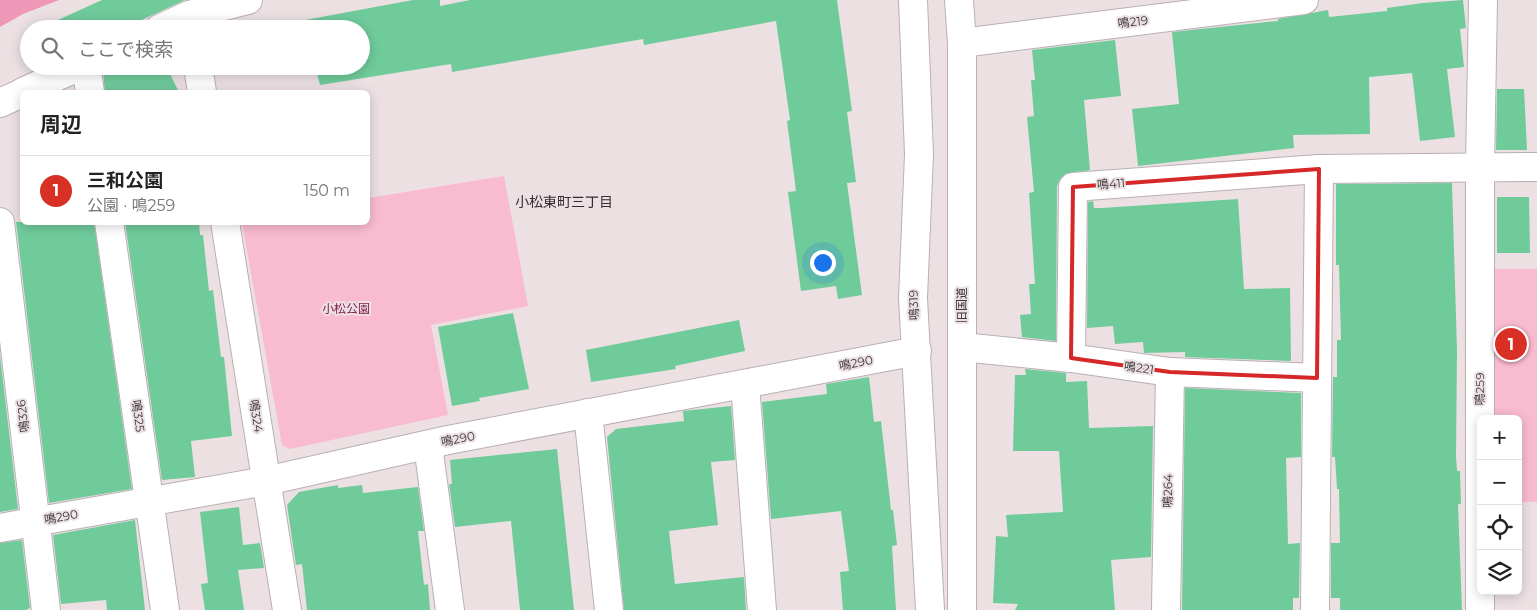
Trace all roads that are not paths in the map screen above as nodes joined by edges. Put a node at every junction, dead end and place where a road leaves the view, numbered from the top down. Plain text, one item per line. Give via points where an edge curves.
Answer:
1 (248, 0) edge
2 (913, 0) edge
3 (959, 0) edge
4 (1304, 0) edge
5 (1482, 0) edge
6 (195, 20) edge
7 (962, 43) junction
8 (61, 75) edge
9 (87, 75) edge
10 (199, 75) edge
11 (29, 90) edge
12 (90, 90) edge
13 (202, 90) edge
14 (20, 94) edge
15 (0, 103) edge
16 (1480, 167) junction
17 (1537, 167) edge
18 (1320, 169) junction
19 (0, 222) edge
20 (110, 225) edge
21 (225, 225) edge
22 (962, 347) junction
23 (917, 351) junction
24 (1071, 358) junction
25 (1170, 372) junction
26 (1317, 378) junction
27 (746, 384) junction
28 (588, 414) junction
29 (428, 445) junction
30 (266, 481) junction
31 (151, 501) junction
32 (36, 522) junction
33 (0, 528) edge
34 (46, 610) edge
35 (165, 610) edge
36 (287, 610) edge
37 (450, 610) edge
38 (610, 610) edge
39 (762, 610) edge
40 (930, 610) edge
41 (962, 610) edge
42 (1166, 610) edge
43 (1315, 610) edge
44 (1480, 610) edge

1 - 6 street
2 - 23 street, 鳴319 via 919,154 913,298
3 - 7 street, 旧国道
4 - 7 street, 鳴219
5 - 16 street
7 - 22 street, 旧国道
8 - 11 street
9 - 12 street
10 - 13 street
14 - 15 street
16 - 17 street
16 - 18 street
16 - 44 street, 鳴259
18 - 24 street, 鳴411 via 1073,187
18 - 26 street
19 - 32 street, 鳴326
20 - 31 street, 鳴325
21 - 30 street, 鳴324
22 - 24 street, 鳴221
22 - 41 street, 旧国道
23 - 27 street, 鳴290
23 - 40 street, 鳴319
24 - 25 street, 鳴221
25 - 26 street, 鳴221
25 - 42 street, 鳴264
26 - 43 street
27 - 28 street, 鳴290
27 - 39 street
28 - 29 street, 鳴290
28 - 38 street
29 - 30 street, 鳴290
29 - 37 street
30 - 31 street, 鳴290
30 - 36 street, 鳴324
31 - 32 street, 鳴290
31 - 35 street, 鳴325
32 - 33 street, 鳴290
32 - 34 street, 鳴326

